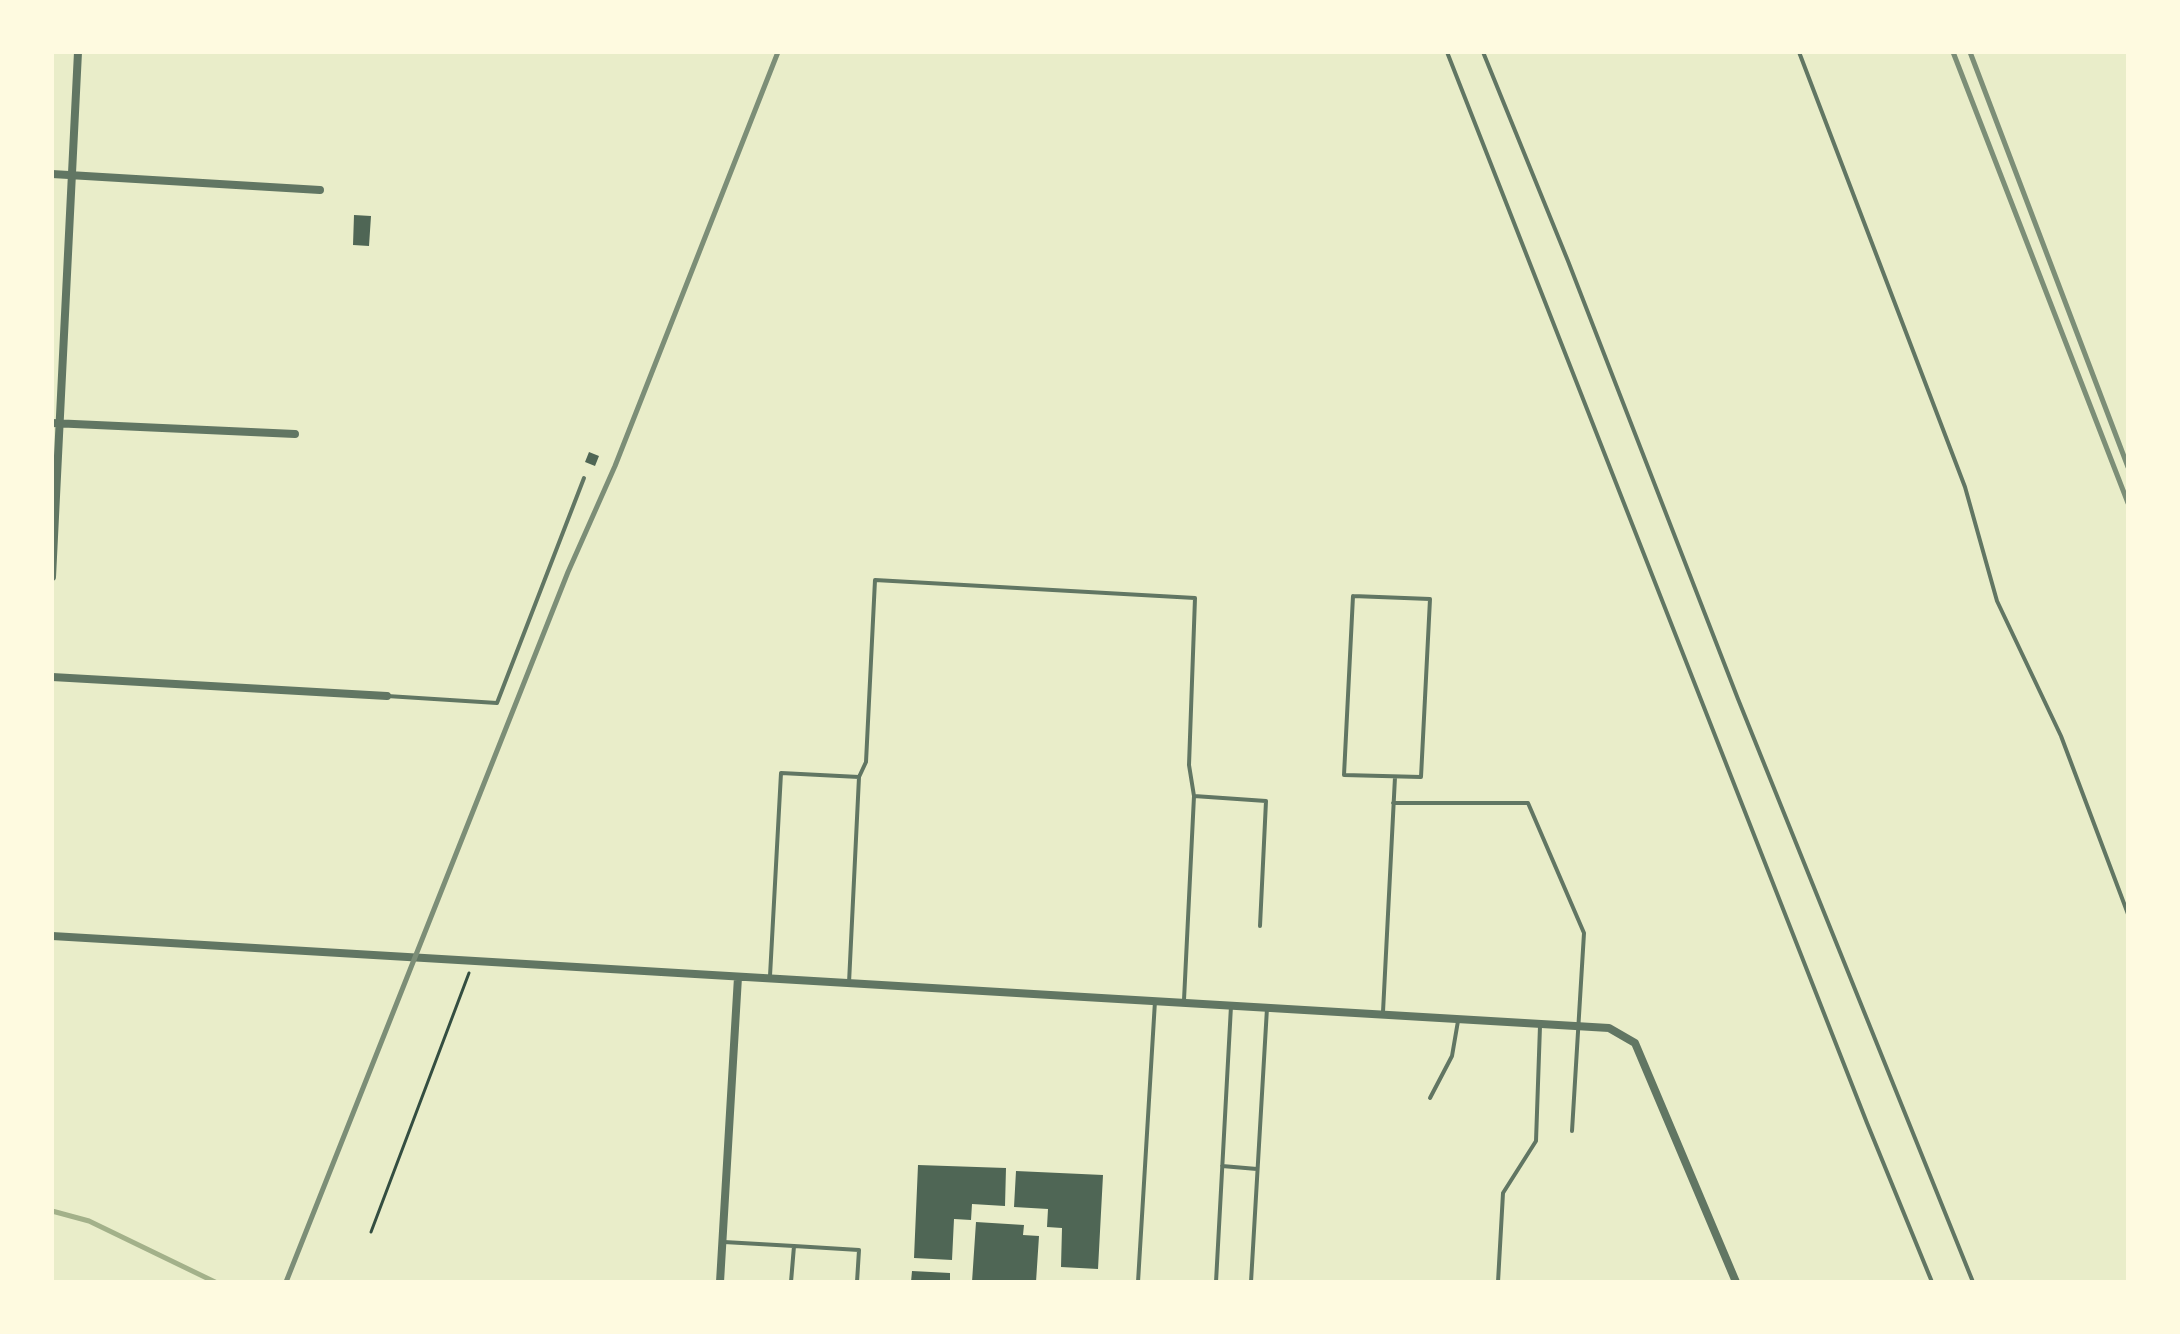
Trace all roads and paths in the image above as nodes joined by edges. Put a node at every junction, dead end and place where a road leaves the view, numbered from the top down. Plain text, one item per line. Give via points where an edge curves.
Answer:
1 (78, 52) edge
2 (1447, 52) edge
3 (1483, 52) edge
4 (1799, 52) edge
5 (52, 174) edge
6 (71, 175) junction
7 (320, 190) dead end
8 (55, 423) edge
9 (295, 434) dead end
10 (584, 478) dead end
11 (52, 577) edge
12 (52, 677) edge
13 (387, 696) joint
14 (859, 777) junction
15 (1395, 777) junction
16 (1194, 796) junction
17 (1393, 803) junction
18 (2128, 914) edge
19 (1260, 926) dead end
20 (52, 936) edge
21 (474, 961) junction
22 (738, 977) junction
23 (769, 979) junction
24 (849, 983) junction
25 (1155, 1001) junction
26 (1183, 1003) junction
27 (1231, 1006) junction
28 (1267, 1008) junction
29 (1383, 1015) junction
30 (1458, 1019) junction
31 (1540, 1024) junction
32 (1578, 1026) junction
33 (1430, 1098) dead end
34 (1572, 1131) dead end
35 (1222, 1166) junction
36 (1257, 1169) junction
37 (371, 1232) dead end
38 (722, 1242) junction
39 (794, 1246) junction
40 (720, 1282) edge
41 (791, 1282) edge
42 (857, 1282) edge
43 (1138, 1282) edge
44 (1216, 1282) edge
45 (1251, 1282) edge
46 (1498, 1282) edge
47 (1736, 1282) edge
48 (1932, 1282) edge
49 (1973, 1282) edge

1 - 6 street
2 - 48 lane
3 - 49 lane
4 - 18 lane via 1965,487 1997,601 2061,736
5 - 6 street
6 - 7 street
6 - 8 street
8 - 9 street
8 - 11 street
10 - 13 lane via 497,703
12 - 13 street
14 - 16 lane via 866,762 875,580 1180,597 1195,598 1189,765
14 - 23 lane via 781,773
14 - 24 lane
15 - 15 lane via 1421,777 1430,599 1353,596 1344,775
15 - 17 lane
16 - 19 lane via 1266,801
16 - 26 lane
17 - 29 lane
17 - 32 lane via 1528,803 1584,933
20 - 21 street
21 - 22 street
21 - 37 path
22 - 23 street
22 - 38 street
23 - 24 street
24 - 25 street
25 - 26 street
25 - 43 lane
26 - 27 street
27 - 28 street
27 - 35 lane
28 - 29 street
28 - 36 lane
29 - 30 street
30 - 31 street
30 - 33 lane via 1452,1056
31 - 32 street
31 - 46 lane via 1536,1141 1503,1193
32 - 34 lane
32 - 47 street via 1609,1028 1635,1043
35 - 36 lane
35 - 44 lane
36 - 45 lane
38 - 39 lane
38 - 40 street
39 - 41 lane
39 - 42 lane via 859,1250

